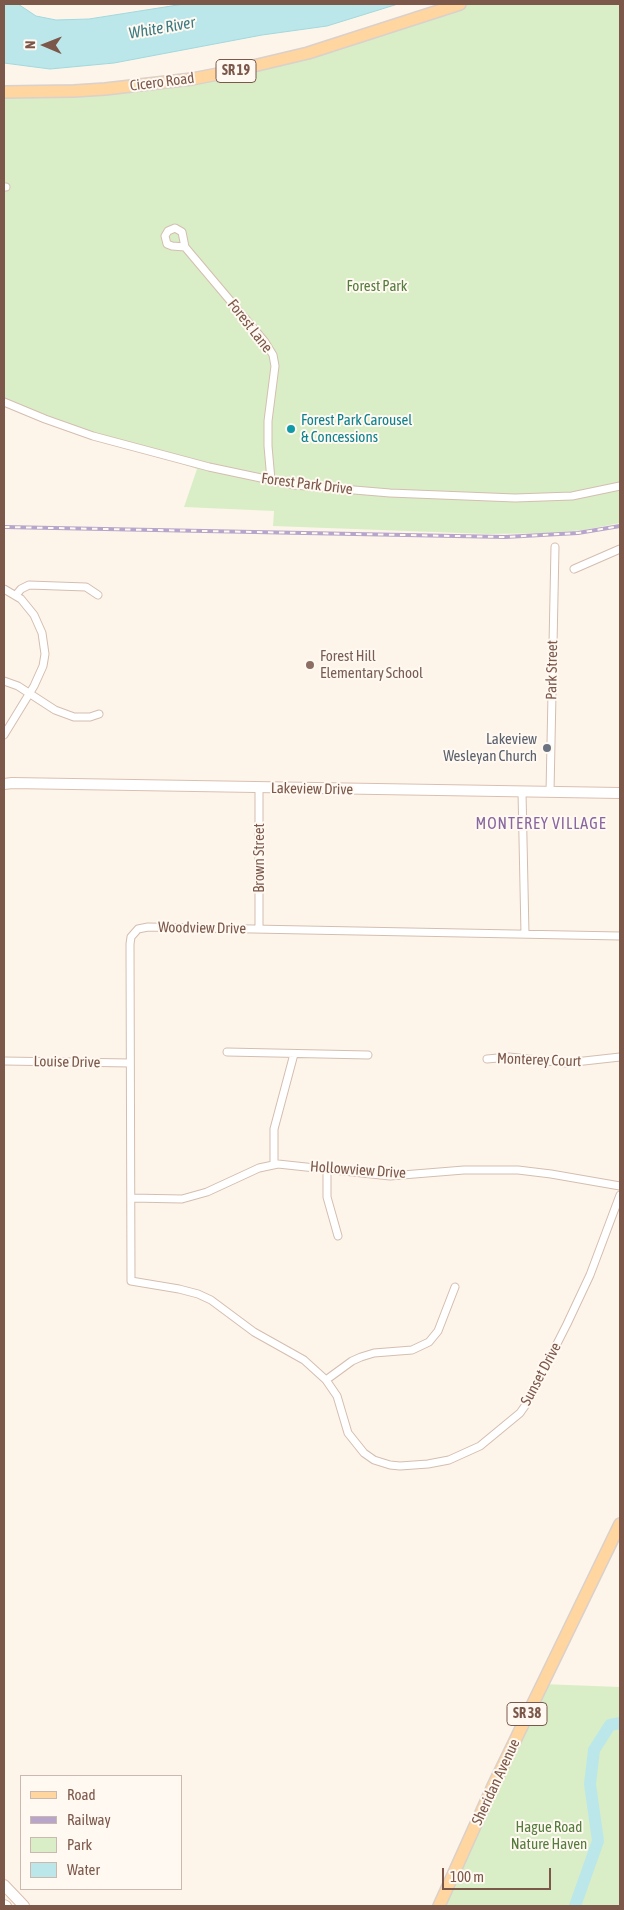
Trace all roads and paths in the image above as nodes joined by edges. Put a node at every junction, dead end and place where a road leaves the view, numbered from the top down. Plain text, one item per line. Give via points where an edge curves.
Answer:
1 (460, 4) edge
2 (4, 92) edge
3 (185, 247) dead end
4 (4, 402) edge
5 (271, 480) junction
6 (620, 486) edge
7 (555, 547) dead end
8 (620, 549) edge
9 (574, 569) dead end
10 (4, 589) edge
11 (16, 595) junction
12 (98, 595) dead end
13 (4, 681) edge
14 (30, 693) junction
15 (99, 714) dead end
16 (4, 735) edge
17 (4, 784) edge
18 (258, 788) junction
19 (522, 792) junction
20 (550, 792) junction
21 (620, 793) edge
22 (259, 929) junction
23 (525, 934) junction
24 (620, 936) edge
25 (227, 1052) dead end
26 (294, 1054) junction
27 (368, 1055) dead end
28 (620, 1057) edge
29 (487, 1059) dead end
30 (4, 1061) edge
31 (130, 1063) junction
32 (274, 1165) junction
33 (327, 1169) junction
34 (620, 1186) edge
35 (620, 1195) edge
36 (131, 1198) junction
37 (338, 1236) dead end
38 (131, 1281) joint
39 (455, 1287) dead end
40 (326, 1380) junction
41 (620, 1524) edge
42 (4, 1886) edge
43 (24, 1906) edge
44 (439, 1906) edge

1 - 2 main road, Cicero Road / SR 19 via 299,55 192,79 74,92
3 - 5 street, Forest Lane via 274,355 268,421
4 - 5 street, Forest Park Drive via 93,436
5 - 6 street, Forest Park Drive via 390,493 514,498 572,496
7 - 20 street, Park Street
8 - 9 street
10 - 11 street
11 - 12 street via 30,585 86,587
11 - 14 street via 38,620 45,648 43,666
13 - 14 street
14 - 15 street via 74,717
14 - 16 street
17 - 18 street, Lakeview Drive
18 - 19 street, Lakeview Drive
18 - 22 street, Brown Street
19 - 20 street, Lakeview Drive
19 - 23 street
20 - 21 street, Lakeview Drive
22 - 23 street, Woodview Drive
22 - 31 street, Woodview Drive via 148,927 134,933 130,944
23 - 24 street, Woodview Drive
25 - 26 street
26 - 27 street
26 - 32 street via 274,1128
28 - 29 street, Monterey Court via 566,1063 509,1057
30 - 31 street, Louise Drive
31 - 36 street, Woodview Drive
32 - 33 street, Hollowview Drive
32 - 36 street, Hollowview Drive via 250,1171 208,1192 182,1199
33 - 34 street, Hollowview Drive via 390,1176 464,1170 518,1170
33 - 37 street via 327,1197
35 - 40 street, Sunset Drive via 590,1275 533,1393 520,1413 480,1446 449,1460 428,1464 400,1466 381,1463 364,1453 352,1440 337,1396
36 - 38 street, Woodview Drive
38 - 40 street, Sunset Drive via 179,1289 211,1300 254,1332 304,1360
39 - 40 street via 438,1331 429,1342 412,1350 361,1357
41 - 44 main road, Sheridan Avenue / SR 38
42 - 43 street

